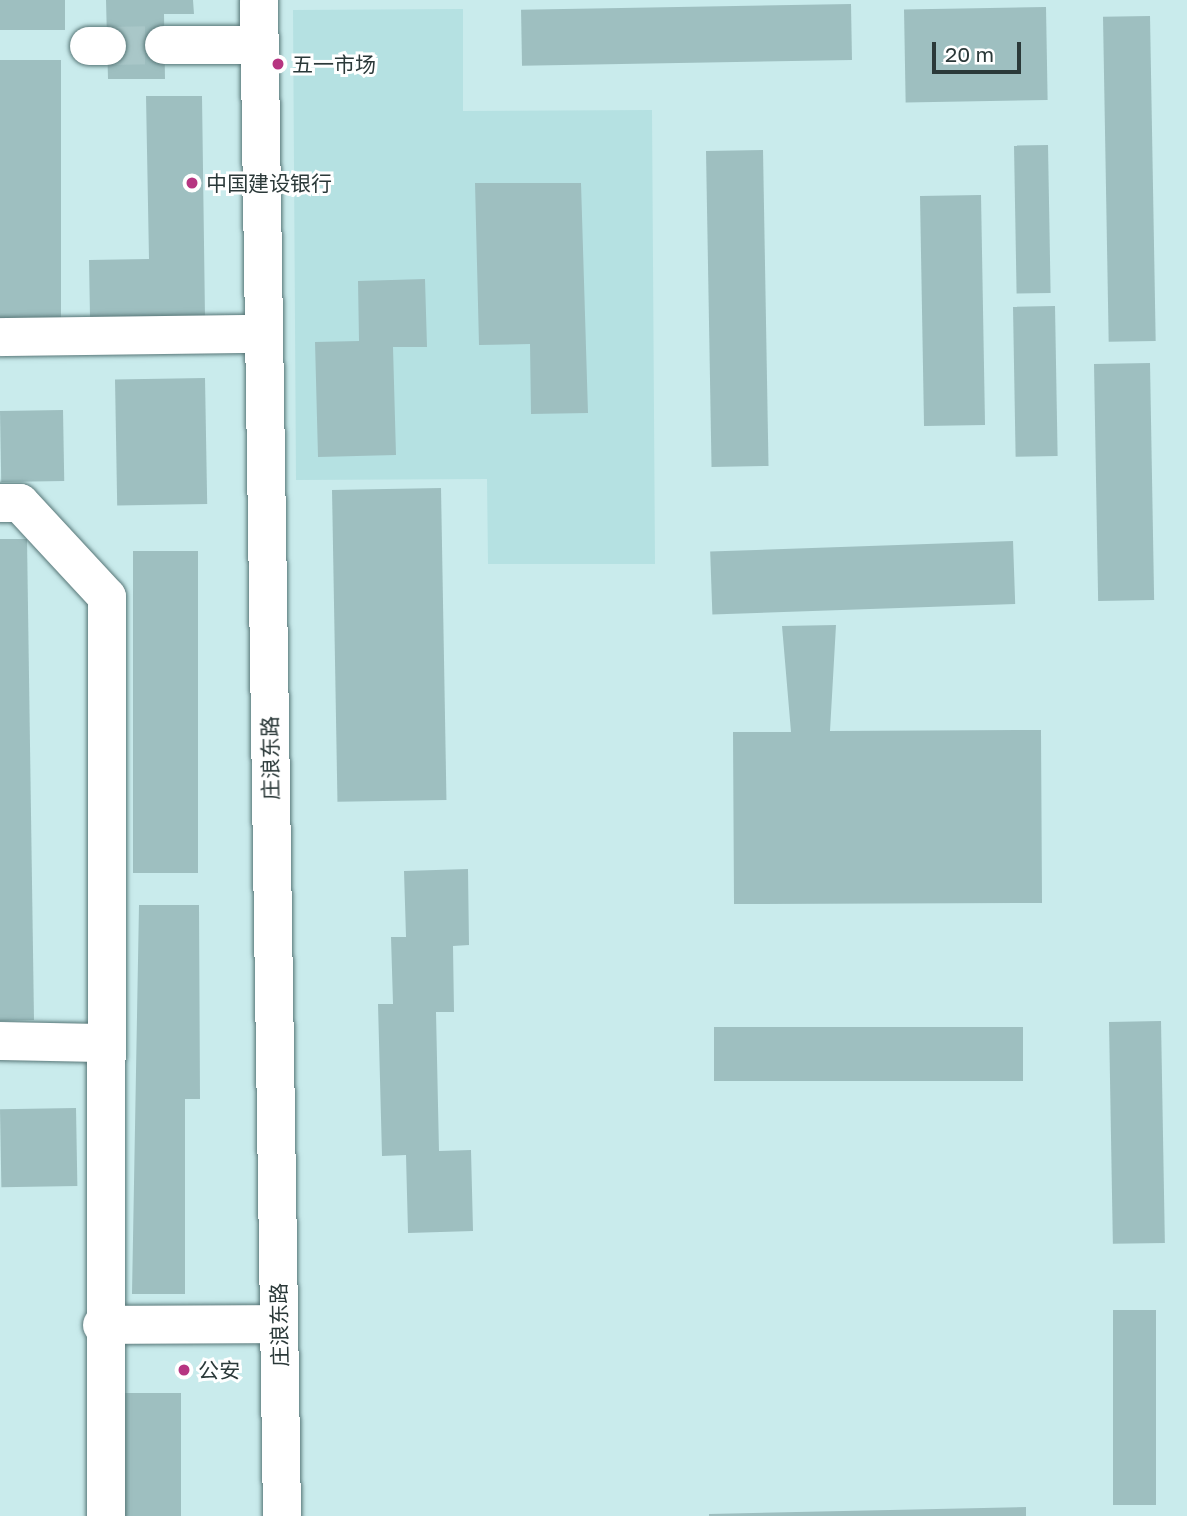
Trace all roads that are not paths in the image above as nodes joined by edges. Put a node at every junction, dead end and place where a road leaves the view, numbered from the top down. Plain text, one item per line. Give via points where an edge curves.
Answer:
1 (259, 0) edge
2 (260, 45) junction
3 (164, 46) tunnel mouth
4 (263, 334) junction
5 (0, 337) edge
6 (0, 503) edge
7 (0, 1041) edge
8 (106, 1043) junction
9 (279, 1324) junction
10 (102, 1325) junction
11 (106, 1516) edge
12 (282, 1516) edge

1 - 2 street, 庄浪东路
2 - 3 street
2 - 4 street, 庄浪东路
4 - 5 street
4 - 9 street, 庄浪东路
6 - 8 street via 20,503 107,597
7 - 8 street
8 - 10 street
9 - 10 street
9 - 12 street, 庄浪东路
10 - 11 street

